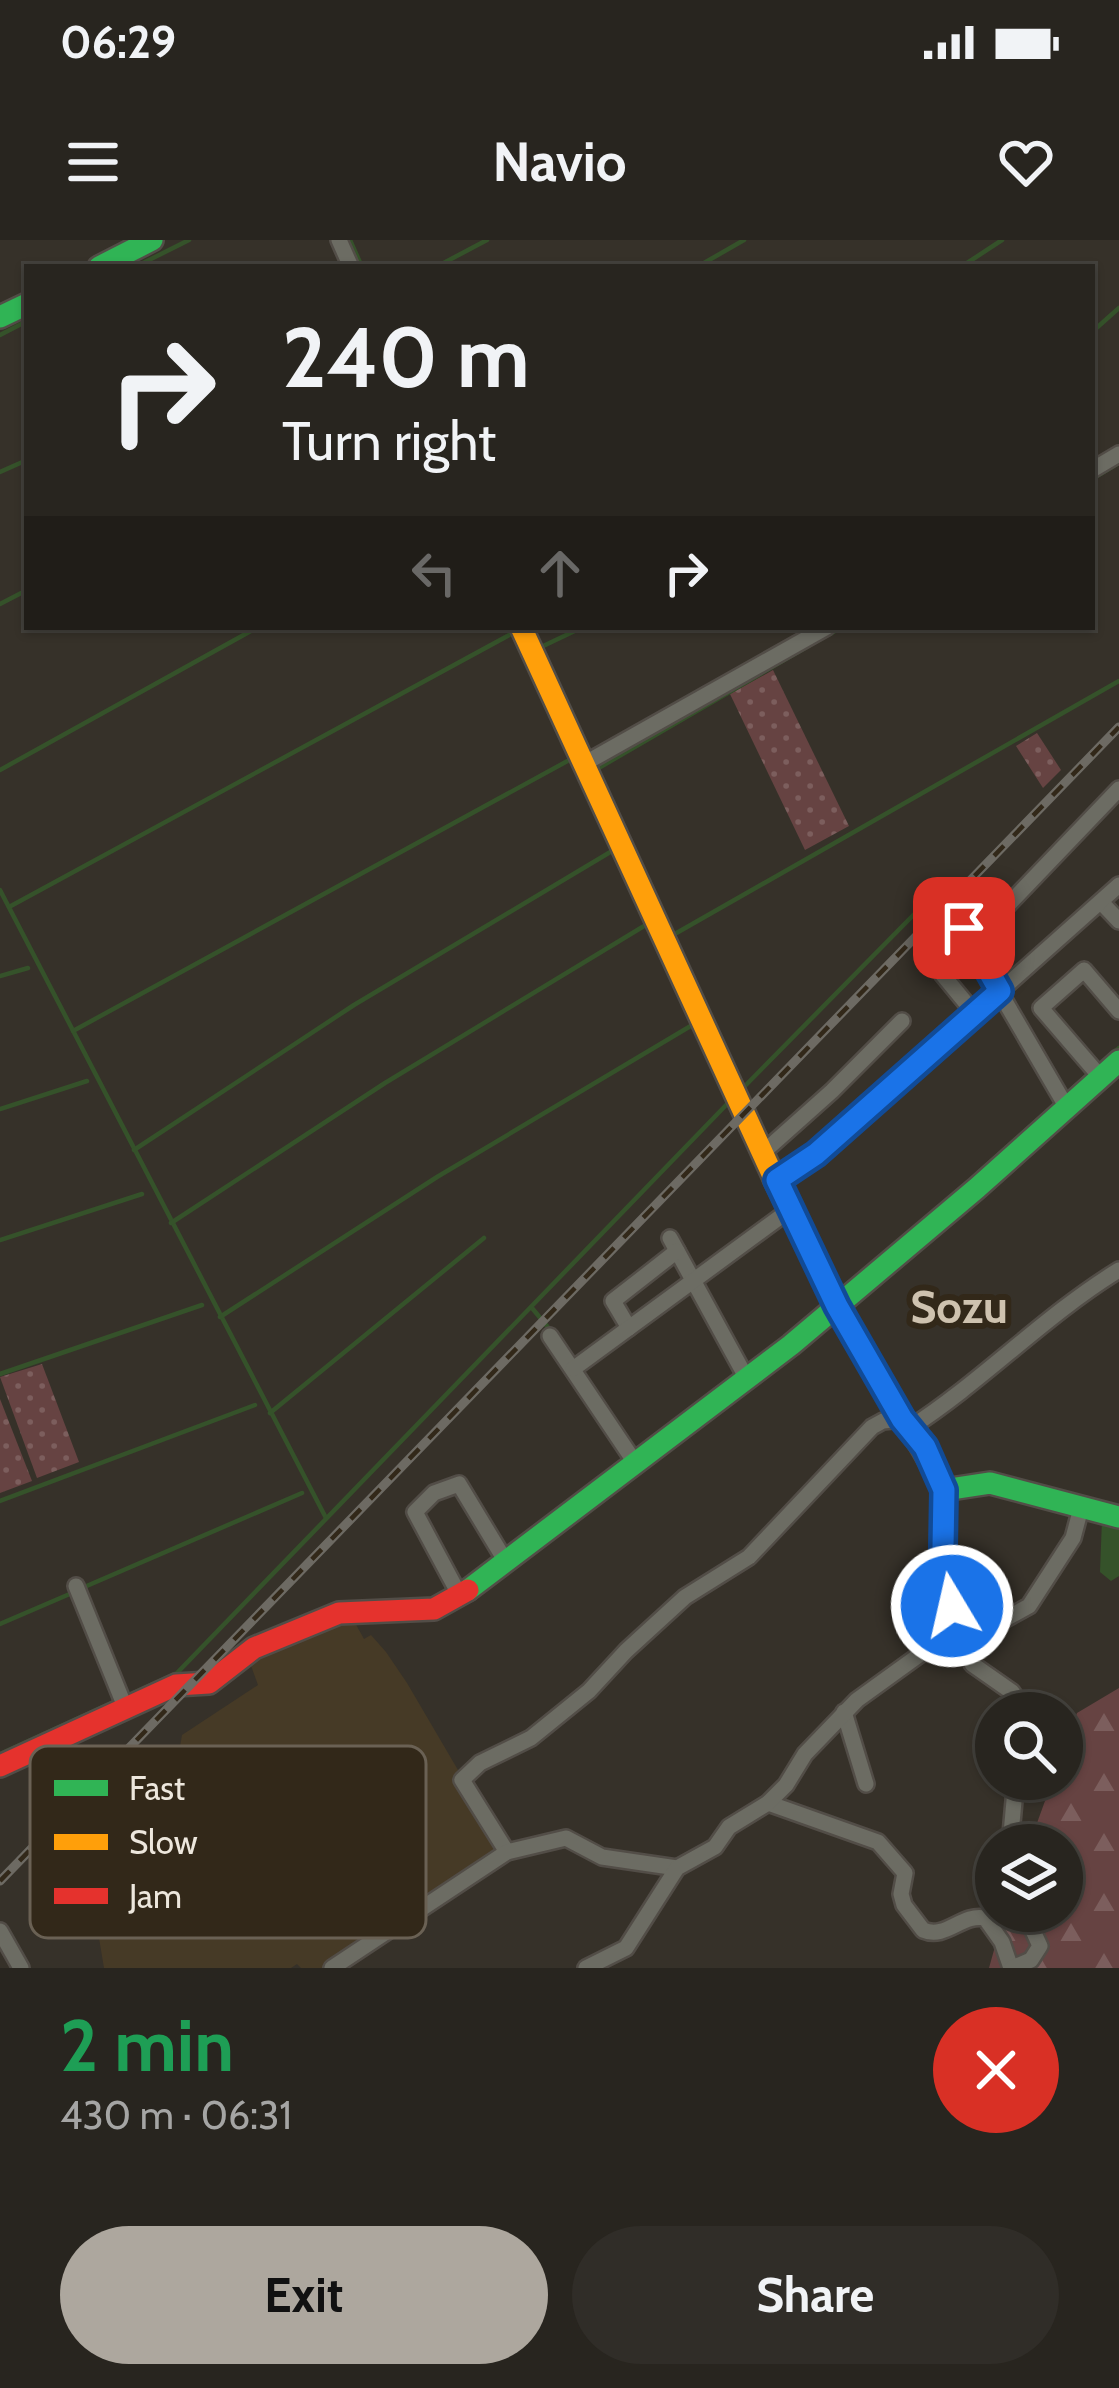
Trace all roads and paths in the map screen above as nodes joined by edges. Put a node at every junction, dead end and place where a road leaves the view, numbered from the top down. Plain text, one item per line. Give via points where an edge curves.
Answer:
1 (152, 240) edge
2 (105, 264) edge
3 (523, 630) edge
4 (822, 630) edge
5 (589, 761) junction
6 (1119, 790) edge
7 (1119, 886) edge
8 (1108, 909) edge
9 (971, 937) junction
10 (1003, 988) junction
11 (1119, 1011) edge
12 (976, 1014) junction
13 (902, 1021) dead end
14 (1119, 1061) edge
15 (1096, 1072) junction
16 (1063, 1101) junction
17 (767, 1148) junction
18 (782, 1178) junction
19 (791, 1209) junction
20 (1119, 1270) edge
21 (693, 1282) junction
22 (837, 1306) junction
23 (629, 1328) junction
24 (550, 1336) dead end
25 (573, 1370) junction
26 (747, 1379) junction
27 (906, 1424) junction
28 (636, 1464) junction
29 (944, 1490) junction
30 (1082, 1508) junction
31 (1119, 1517) edge
32 (506, 1562) junction
33 (77, 1589) dead end
34 (460, 1596) junction
35 (962, 1636) junction
36 (1012, 1692) edge
37 (123, 1702) junction
38 (844, 1712) junction
39 (38, 1746) edge
40 (30, 1750) edge
41 (0, 1766) edge
42 (866, 1784) dead end
43 (768, 1803) junction
44 (507, 1852) junction
45 (677, 1868) junction
46 (426, 1906) edge
47 (0, 1931) edge
48 (1034, 1932) edge
49 (377, 1938) edge
50 (21, 1968) edge
51 (332, 1968) edge
52 (586, 1968) edge
53 (1012, 1968) edge

1 - 2 street
3 - 5 street
4 - 5 street
5 - 17 street
6 - 9 street
7 - 8 street
8 - 10 street
9 - 10 street
9 - 12 street via 942,974
10 - 12 street
10 - 16 street
11 - 15 street via 1084,970 1041,1008
12 - 18 street
13 - 17 street
14 - 15 street
15 - 16 street
16 - 22 street
17 - 18 street
18 - 19 street
19 - 21 street
19 - 22 street
20 - 27 street via 1065,1303 964,1393
21 - 23 street
21 - 23 street via 673,1244 613,1301
21 - 26 street
22 - 26 street
22 - 27 street
23 - 25 street
24 - 25 street
25 - 28 street
26 - 28 street
27 - 29 street
27 - 44 street via 872,1427 749,1557 685,1597 531,1738 462,1780
28 - 32 street
29 - 30 street via 990,1483
29 - 35 street via 943,1548
30 - 31 street
30 - 35 street via 1073,1538 1029,1606
32 - 34 street
32 - 34 street via 460,1484 434,1493 416,1513
33 - 37 street
34 - 37 street via 434,1609 339,1613 254,1648 209,1683
35 - 36 street via 972,1664
35 - 38 street via 922,1652
37 - 39 street
38 - 42 street
38 - 43 street
40 - 41 street
43 - 45 street
43 - 53 street via 878,1842 905,1873 904,1904 923,1930 940,1933 985,1918
44 - 45 street via 566,1838 602,1857
44 - 46 street
45 - 52 street via 626,1948
47 - 50 street
48 - 53 street via 1038,1955
49 - 51 street

